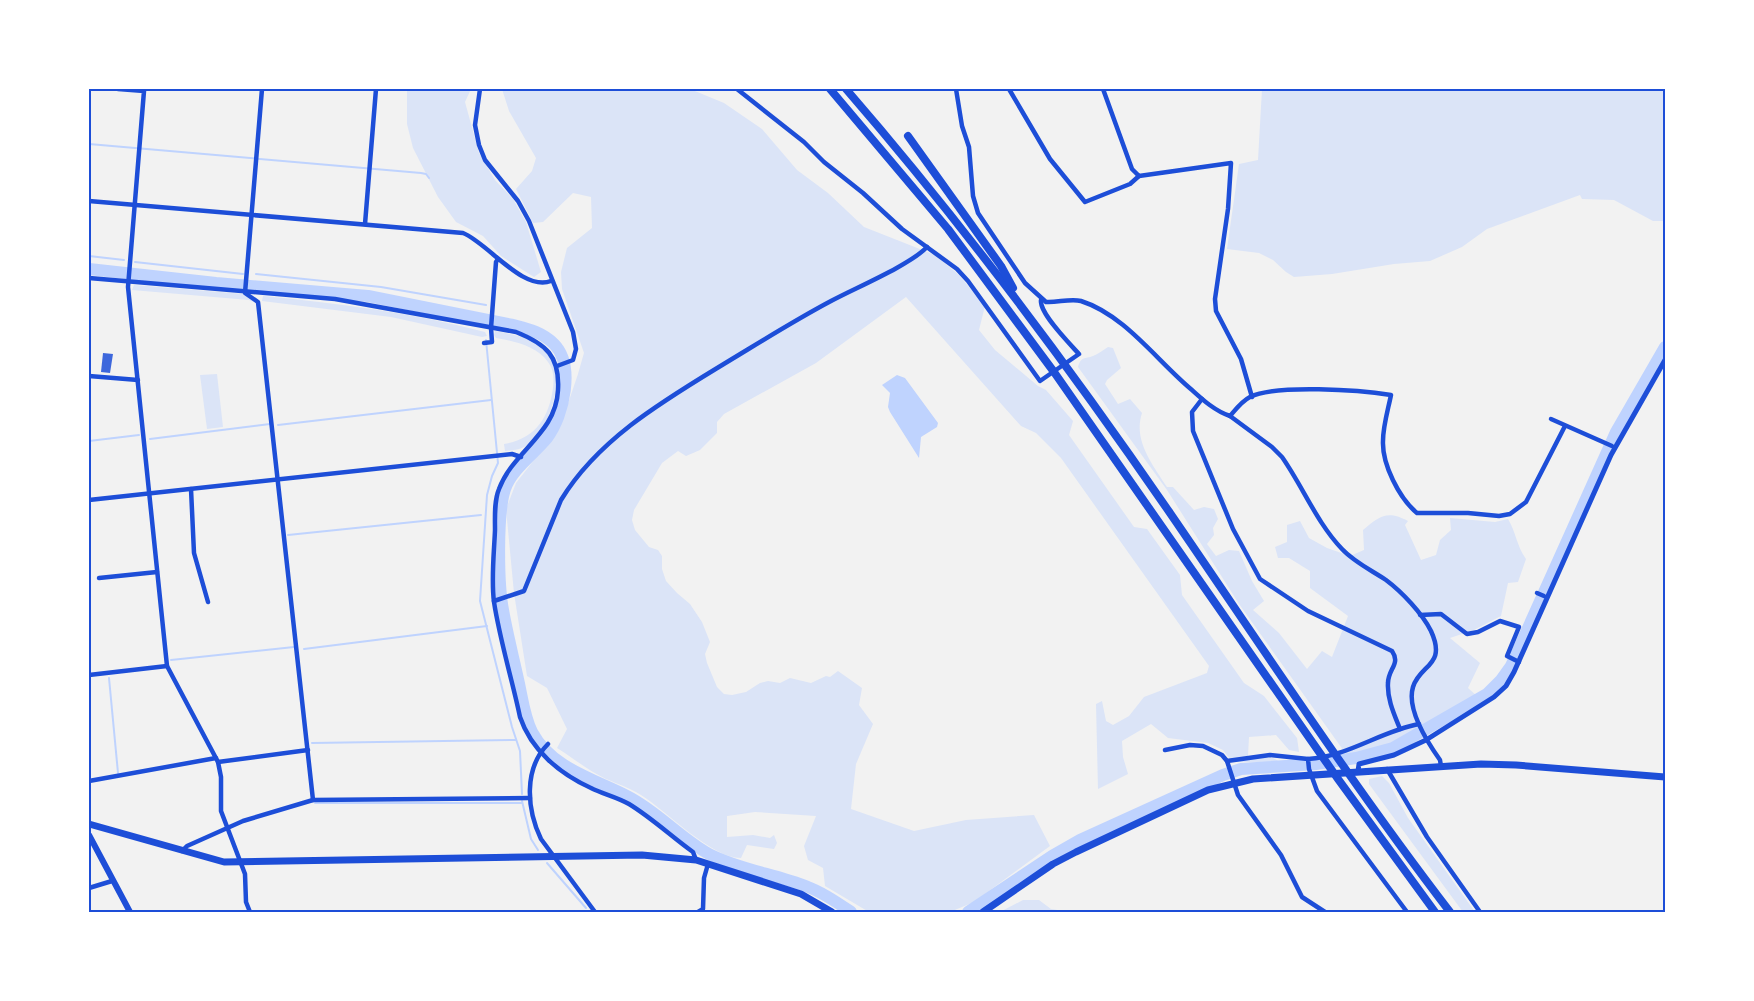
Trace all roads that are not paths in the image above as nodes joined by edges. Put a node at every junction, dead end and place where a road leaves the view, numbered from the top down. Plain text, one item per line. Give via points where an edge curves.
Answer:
1 (118, 89) edge
2 (262, 89) edge
3 (376, 89) edge
4 (480, 89) edge
5 (737, 89) edge
6 (830, 89) edge
7 (846, 89) edge
8 (956, 89) edge
9 (1009, 89) edge
10 (1103, 89) edge
11 (908, 136) dead end
12 (1139, 176) junction
13 (89, 201) edge
14 (134, 205) junction
15 (251, 214) junction
16 (365, 224) junction
17 (927, 247) junction
18 (498, 258) junction
19 (89, 278) edge
20 (128, 281) junction
21 (551, 281) junction
22 (245, 291) junction
23 (1041, 300) junction
24 (1028, 314) junction
25 (491, 326) junction
26 (487, 343) dead end
27 (1665, 360) edge
28 (558, 365) junction
29 (89, 376) edge
30 (138, 380) junction
31 (1252, 396) junction
32 (1202, 399) junction
33 (1230, 416) junction
34 (1551, 419) dead end
35 (1565, 426) junction
36 (1612, 446) dead end
37 (522, 457) junction
38 (279, 480) junction
39 (191, 488) junction
40 (150, 493) junction
41 (89, 500) edge
42 (157, 572) junction
43 (99, 578) dead end
44 (1537, 593) dead end
45 (1544, 596) dead end
46 (496, 600) junction
47 (208, 602) dead end
48 (1420, 615) junction
49 (1517, 661) junction
50 (167, 666) junction
51 (89, 675) edge
52 (1419, 725) junction
53 (1400, 729) junction
54 (1425, 738) junction
55 (548, 744) dead end
56 (308, 750) junction
57 (1165, 750) dead end
58 (541, 751) junction
59 (217, 760) junction
60 (1308, 760) junction
61 (1227, 763) junction
62 (1441, 766) junction
63 (1387, 769) junction
64 (1310, 772) junction
65 (1355, 774) junction
66 (1665, 777) edge
67 (1232, 780) junction
68 (89, 781) edge
69 (530, 798) junction
70 (313, 800) junction
71 (89, 824) edge
72 (227, 829) junction
73 (89, 835) edge
74 (182, 851) junction
75 (554, 856) junction
76 (696, 860) junction
77 (240, 862) junction
78 (708, 864) junction
79 (112, 881) junction
80 (89, 888) edge
81 (130, 912) edge
82 (250, 912) edge
83 (595, 912) edge
84 (698, 912) edge
85 (832, 912) edge
86 (983, 912) edge
87 (1325, 912) edge
88 (1407, 912) edge
89 (1435, 912) edge
90 (1450, 912) edge
91 (1480, 912) edge

1 - 14 street via 144,91
2 - 15 street
3 - 16 street
4 - 21 street via 475,125 479,146 493,172 518,201
5 - 17 street
6 - 89 highway via 900,170 988,281
7 - 24 highway via 956,221
8 - 23 street via 978,213 1025,283
9 - 12 street via 1050,159 1085,202 1130,184
10 - 12 street via 1132,169
11 - 24 highway via 1001,266
12 - 31 street via 1231,163 1215,300 1216,311 1240,359
13 - 14 street
14 - 15 street
14 - 20 street
15 - 16 street
15 - 22 street
16 - 18 street via 463,233 483,244
17 - 23 street via 968,281 1040,382 1079,354 1042,308
17 - 46 street via 801,317 633,424 596,455 569,487 524,591
18 - 21 street via 530,280
18 - 25 street
19 - 20 street
20 - 22 street
20 - 30 street
21 - 28 street via 573,332 576,350 574,360
22 - 25 street via 360,303
22 - 38 street via 258,302
23 - 32 street via 1052,303 1080,301 1109,315
24 - 65 highway via 1331,747
25 - 26 street via 492,342
25 - 28 street via 532,338 552,354
27 - 49 street via 1611,455
28 - 37 street via 558,391 549,423
29 - 30 street
30 - 40 street
31 - 33 street
31 - 35 street via 1318,389 1391,395 1384,450 1394,481 1417,513 1510,514 1526,502
32 - 33 street
32 - 53 street via 1192,412 1193,432 1233,529 1255,572 1267,585 1308,611 1392,651 1396,664 1388,680 1388,691
33 - 48 street via 1282,457 1326,529 1344,550 1387,581
34 - 35 street
35 - 36 street
37 - 38 street via 512,454
37 - 46 street via 498,490 493,572
38 - 39 street
38 - 56 street
39 - 40 street
39 - 47 street via 194,554
40 - 41 street
40 - 42 street
42 - 43 street
42 - 50 street
44 - 45 street
46 - 58 street via 520,718 525,733
48 - 49 street via 1441,614 1467,634 1500,621 1519,627 1508,657
48 - 52 street via 1431,631 1435,656 1412,689
49 - 54 street via 1501,692
50 - 51 street
50 - 59 street
52 - 53 street
52 - 54 street
53 - 60 street
54 - 62 street
54 - 65 street via 1394,755 1358,764
55 - 58 street
56 - 59 street
56 - 70 street
57 - 61 street via 1203,746 1215,750
58 - 69 street via 532,771
58 - 76 street via 577,781 637,810 694,852
59 - 68 street
59 - 72 street via 219,802
60 - 61 street via 1270,755
60 - 64 street
61 - 67 street
62 - 63 main road
62 - 66 main road via 1516,765
63 - 65 main road
63 - 91 street via 1427,837
64 - 65 main road
64 - 67 main road
64 - 88 street via 1318,791
65 - 90 highway
67 - 86 main road via 1177,803 1053,864
67 - 87 street via 1238,795 1282,855 1302,897
69 - 70 street
69 - 75 street via 536,830
70 - 72 street via 257,816
71 - 74 main road
72 - 74 street
72 - 77 street
73 - 79 main road
74 - 77 main road via 224,862
75 - 76 main road via 642,855
75 - 77 main road
75 - 83 street
76 - 78 main road
77 - 82 street via 245,874 246,902
78 - 84 street via 703,909
78 - 85 main road via 801,894
79 - 80 street
79 - 81 main road

